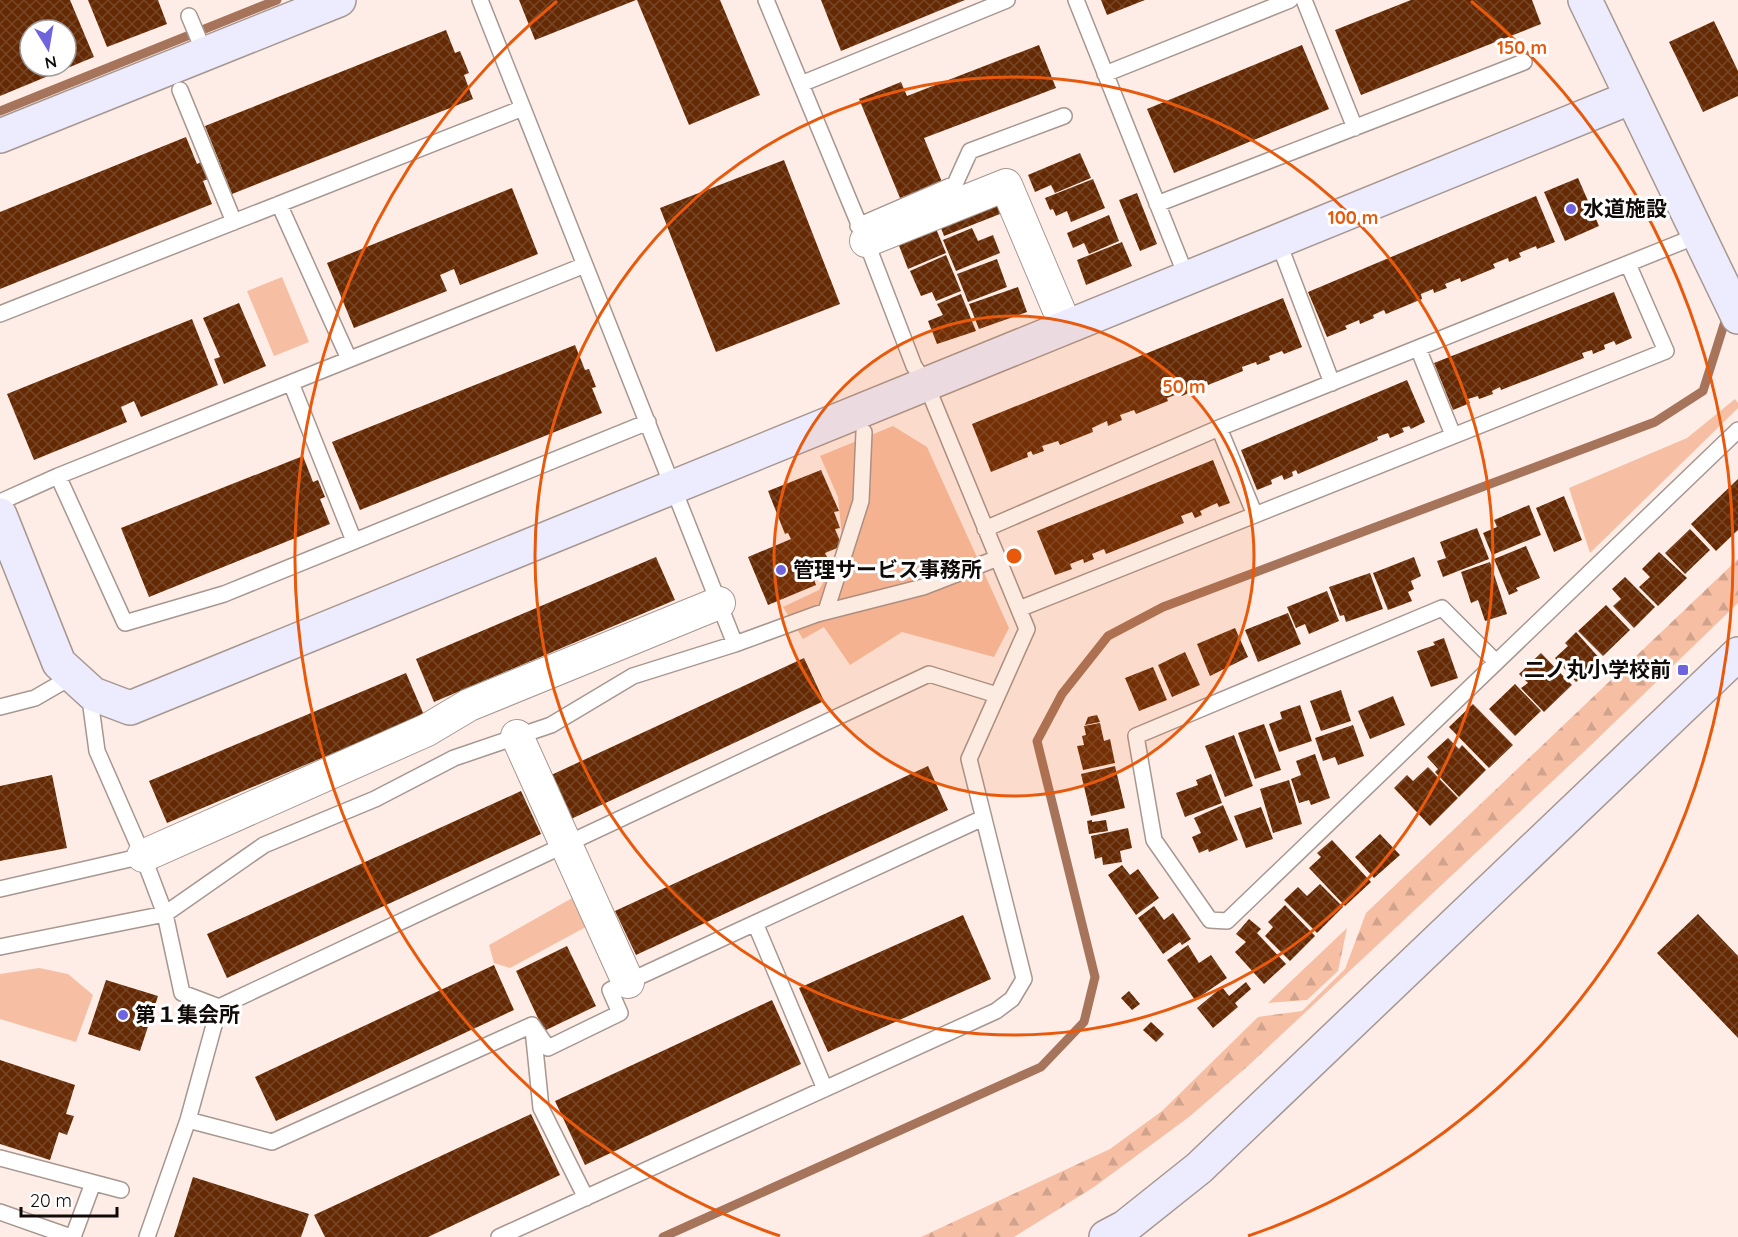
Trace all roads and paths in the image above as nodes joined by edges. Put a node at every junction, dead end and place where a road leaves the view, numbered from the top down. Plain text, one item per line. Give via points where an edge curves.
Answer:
1 (339, 0) edge
2 (480, 0) edge
3 (766, 0) edge
4 (1007, 0) edge
5 (1076, 0) edge
6 (1304, 0) edge
7 (1585, 0) edge
8 (1282, 1) edge
9 (189, 16) dead end
10 (202, 47) junction
11 (1524, 62) dead end
12 (1105, 74) junction
13 (801, 84) junction
14 (180, 90) dead end
15 (1632, 97) junction
16 (523, 108) junction
17 (1064, 116) dead end
18 (1355, 128) junction
19 (0, 136) edge
20 (279, 204) junction
21 (1157, 204) junction
22 (234, 222) junction
23 (862, 233) junction
24 (1699, 236) junction
25 (1278, 241) junction
26 (585, 264) junction
27 (1628, 264) junction
28 (1187, 278) junction
29 (0, 314) edge
30 (1738, 317) edge
31 (1066, 327) junction
32 (1418, 348) junction
33 (349, 359) junction
34 (291, 383) junction
35 (1332, 383) junction
36 (926, 384) junction
37 (648, 422) junction
38 (1219, 428) junction
39 (1738, 430) edge
40 (864, 432) dead end
41 (1453, 435) junction
42 (58, 476) junction
43 (674, 487) junction
44 (1255, 515) junction
45 (2, 520) edge
46 (985, 529) junction
47 (354, 541) junction
48 (998, 558) junction
49 (719, 603) junction
50 (1019, 609) junction
51 (826, 611) junction
52 (735, 644) junction
53 (1738, 654) edge
54 (1496, 662) junction
55 (81, 683) junction
56 (997, 695) junction
57 (0, 707) edge
58 (517, 736) junction
59 (983, 818) junction
60 (566, 844) junction
61 (143, 856) junction
62 (0, 889) edge
63 (165, 914) junction
64 (755, 923) junction
65 (0, 947) edge
66 (628, 982) junction
67 (219, 1007) junction
68 (532, 1025) junction
69 (825, 1089) junction
70 (188, 1120) junction
71 (0, 1158) edge
72 (93, 1182) junction
73 (121, 1190) dead end
74 (586, 1198) junction
75 (0, 1212) edge
76 (1122, 1234) edge
77 (72, 1237) edge
78 (147, 1237) edge
79 (499, 1237) edge

1 - 10 street
2 - 16 lane
3 - 13 lane
4 - 13 lane
5 - 12 lane
6 - 18 lane
7 - 15 street
8 - 12 lane
9 - 10 lane
10 - 19 street
11 - 18 lane
12 - 21 lane
13 - 23 lane
14 - 22 lane
15 - 24 street
15 - 25 street
16 - 20 lane
16 - 26 lane
17 - 23 lane via 970,151 955,184
18 - 21 lane
20 - 22 lane
20 - 33 lane
21 - 28 lane
22 - 29 lane
23 - 31 street via 1006,185
23 - 36 lane via 914,366
24 - 27 lane
24 - 30 street
25 - 28 street
25 - 35 lane
26 - 33 lane
26 - 37 lane
27 - 32 lane
27 - 41 lane via 1666,351
28 - 31 street
31 - 36 street
32 - 35 lane
32 - 41 lane
33 - 34 lane
34 - 42 lane
34 - 47 lane
35 - 38 lane
36 - 43 street
36 - 46 lane
37 - 43 lane
37 - 47 lane
38 - 44 lane
38 - 46 lane
39 - 54 lane
40 - 51 lane via 861,501
41 - 44 lane
42 - 45 lane
42 - 47 lane via 125,623 224,594
43 - 49 lane
43 - 55 street via 130,708 93,694
44 - 50 lane
45 - 55 street via 59,663
46 - 48 lane
48 - 50 lane
48 - 51 lane via 923,587
49 - 52 lane
49 - 61 street via 469,705 427,730
50 - 56 lane via 1027,629
51 - 52 lane
52 - 58 lane via 633,676 551,724
53 - 76 street via 1199,1168
54 - 54 lane via 1227,921 1210,920 1154,840 1136,736 1442,608
55 - 57 lane
55 - 61 lane via 97,751
56 - 59 lane via 969,759
56 - 60 lane via 929,674
58 - 60 street
58 - 63 lane via 454,758 375,799 264,845
59 - 64 lane
59 - 69 lane via 1024,979 1012,999 996,1011
60 - 66 street
60 - 67 lane
61 - 62 lane
61 - 63 lane
63 - 65 lane
63 - 67 lane via 182,993
64 - 66 lane
64 - 69 lane
66 - 68 lane via 610,990 620,1013 548,1048
67 - 70 lane
68 - 70 lane via 272,1142
68 - 74 lane via 541,1108
69 - 74 lane
70 - 78 lane
71 - 72 lane
72 - 73 lane
72 - 77 lane
74 - 79 lane
75 - 77 lane

